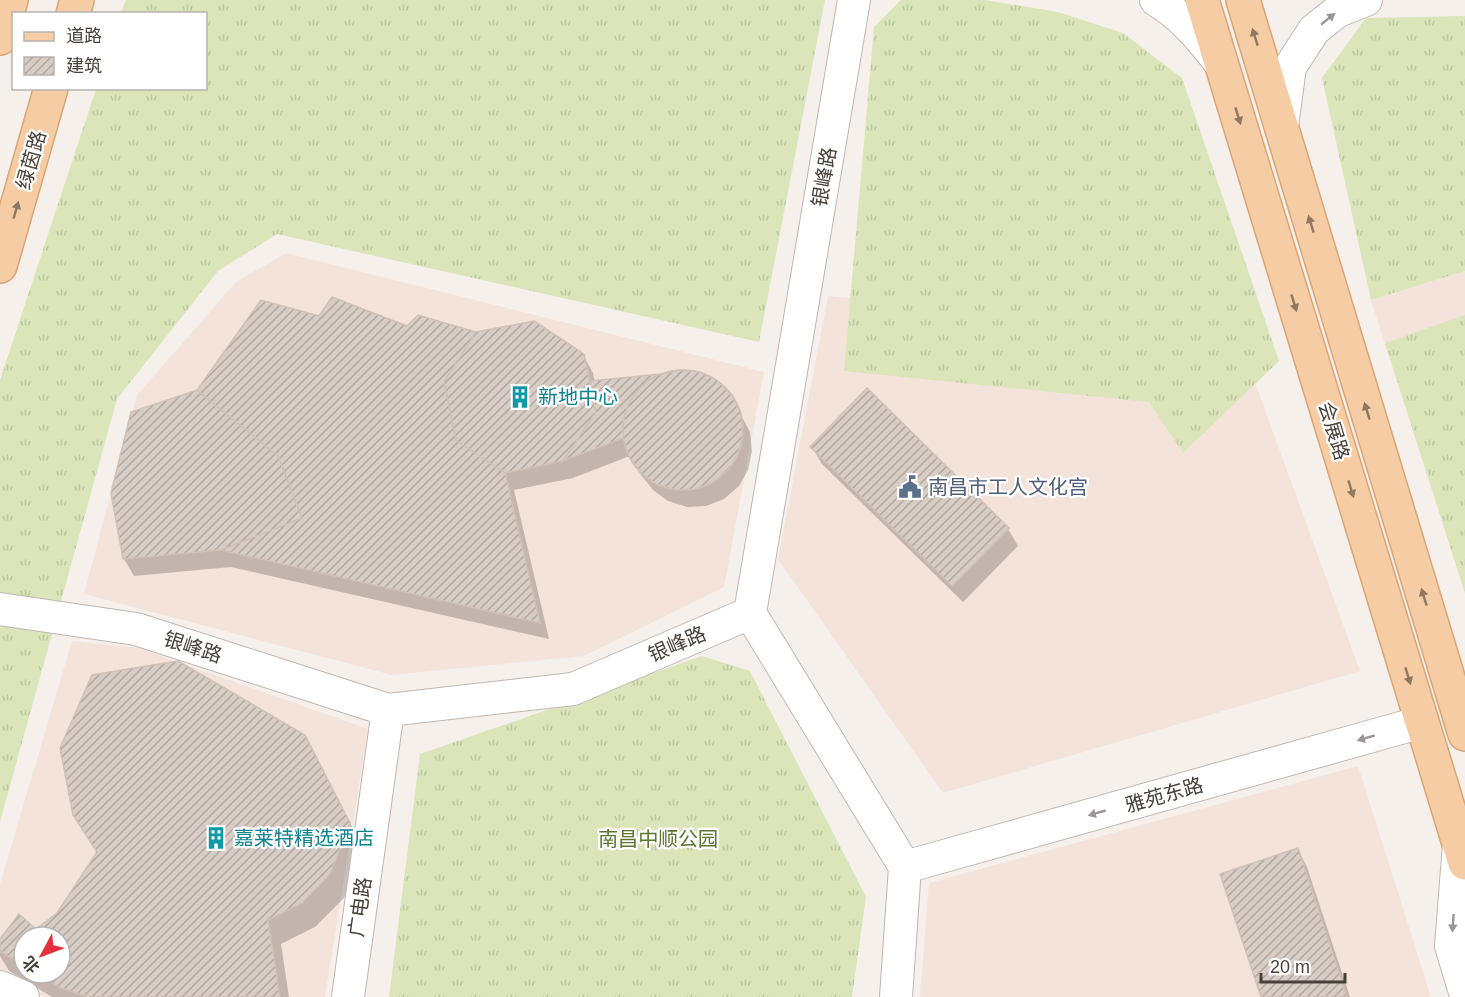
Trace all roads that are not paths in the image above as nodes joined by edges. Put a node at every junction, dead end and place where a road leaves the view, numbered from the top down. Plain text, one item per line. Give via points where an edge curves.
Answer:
1 (11, 0) edge
2 (854, 0) edge
3 (1156, 0) edge
4 (1202, 0) edge
5 (1243, 0) edge
6 (1366, 0) edge
7 (0, 38) edge
8 (1222, 66) junction
9 (50, 90) edge
10 (1281, 126) junction
11 (0, 266) edge
12 (0, 609) edge
13 (750, 613) junction
14 (387, 710) junction
15 (1422, 723) junction
16 (1465, 734) edge
17 (1462, 853) edge
18 (905, 867) junction
19 (0, 987) edge
20 (1465, 992) edge
21 (23, 997) edge
22 (348, 997) edge
23 (896, 997) edge

1 - 7 main road
2 - 13 street, 银峰路
3 - 8 street via 1199,35
4 - 8 main road, 会展路
10 -> 5 main road, 会展路
10 -> 6 street via 1290,67 1314,30 1338,11
8 -> 15 main road, 会展路
11 -> 9 main road, 绿茵路
16 -> 10 main road, 会展路
12 - 14 street, 银峰路 via 136,628
13 - 14 street, 银峰路 via 573,689
13 - 18 street
14 - 22 street, 广电路
15 - 17 main road, 会展路
15 -> 18 street, 雅苑东路
17 -> 20 street via 1451,946
18 - 23 street
19 - 21 street

